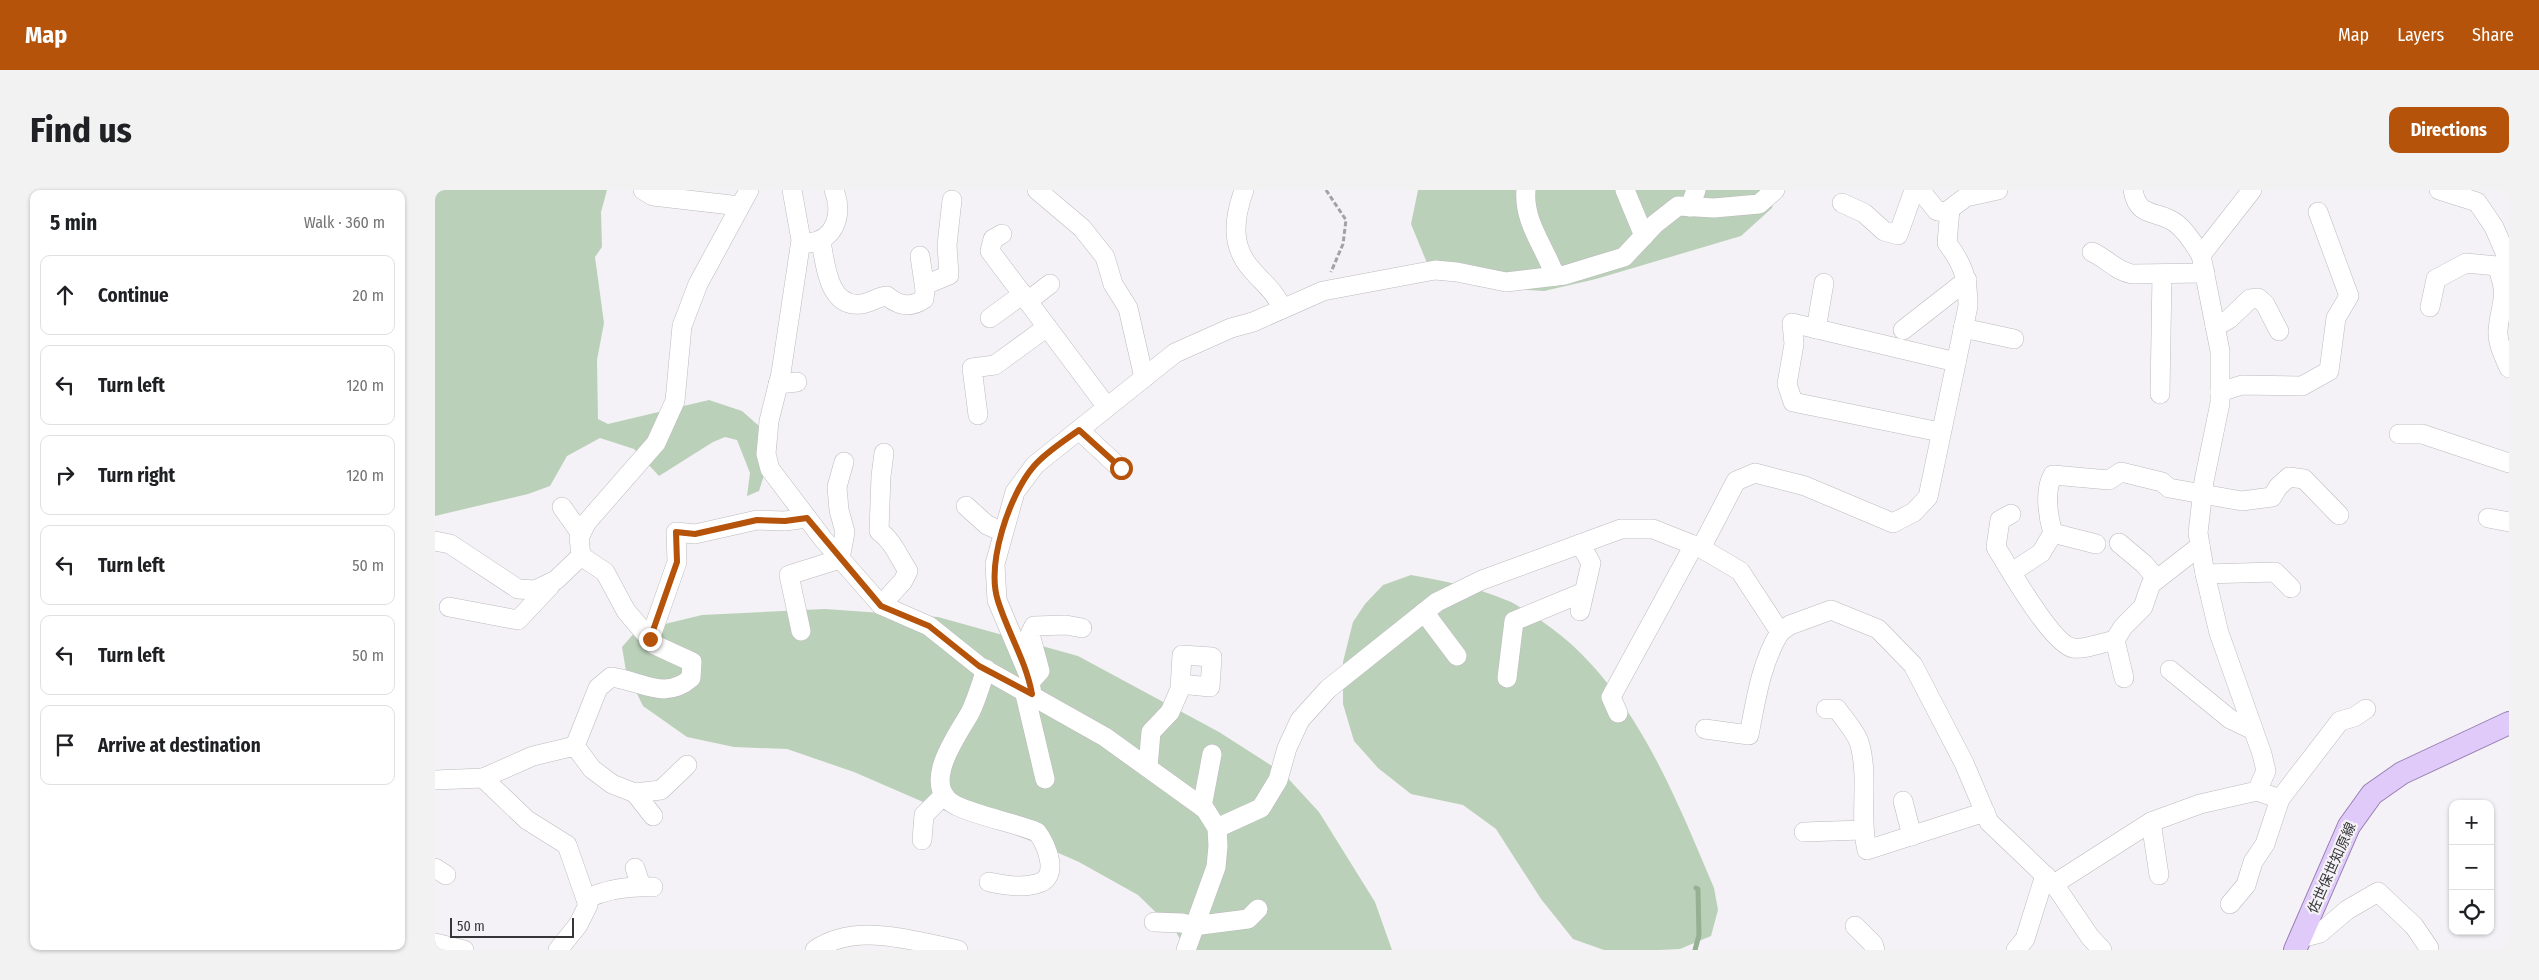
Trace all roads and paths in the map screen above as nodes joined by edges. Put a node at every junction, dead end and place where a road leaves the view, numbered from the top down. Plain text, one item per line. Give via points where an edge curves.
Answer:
1 (643, 190) edge
2 (749, 190) edge
3 (792, 190) edge
4 (834, 190) edge
5 (1037, 190) edge
6 (1244, 190) edge
7 (1326, 190) edge
8 (1526, 190) edge
9 (1625, 190) edge
10 (1775, 190) edge
11 (1914, 190) edge
12 (1920, 190) edge
13 (1997, 190) edge
14 (2133, 190) edge
15 (2252, 190) edge
16 (2439, 190) edge
17 (1693, 198) edge
18 (951, 200) dead end
19 (1842, 203) dead end
20 (740, 206) junction
21 (1950, 212) junction
22 (2319, 212) dead end
23 (1002, 234) dead end
24 (1644, 236) junction
25 (821, 241) junction
26 (801, 243) junction
27 (2091, 252) dead end
28 (920, 256) dead end
29 (2203, 264) junction
30 (2499, 270) junction
31 (2162, 274) junction
32 (1555, 276) junction
33 (1967, 280) junction
34 (1824, 282) dead end
35 (1050, 284) dead end
36 (925, 285) junction
37 (1323, 291) junction
38 (1025, 298) junction
39 (2430, 307) dead end
40 (1283, 309) junction
41 (990, 318) dead end
42 (1047, 327) junction
43 (2215, 327) junction
44 (1963, 328) junction
45 (1816, 329) junction
46 (1903, 330) dead end
47 (2279, 331) dead end
48 (2014, 339) dead end
49 (1956, 362) junction
50 (2509, 368) edge
51 (1144, 378) junction
52 (2220, 392) junction
53 (2159, 394) dead end
54 (1107, 407) junction
55 (978, 415) dead end
56 (1079, 430) junction
57 (1941, 432) junction
58 (2399, 434) dead end
59 (884, 453) dead end
60 (844, 462) dead end
61 (2509, 462) edge
62 (1121, 468) dead end
63 (2202, 496) junction
64 (966, 506) dead end
65 (562, 507) dead end
66 (2011, 514) dead end
67 (2339, 515) dead end
68 (807, 518) junction
69 (2488, 518) dead end
70 (2509, 522) edge
71 (1003, 532) junction
72 (2053, 533) junction
73 (581, 534) junction
74 (435, 541) edge
75 (2119, 543) dead end
76 (1580, 544) junction
77 (2096, 544) dead end
78 (2200, 546) junction
79 (1697, 547) junction
80 (581, 556) junction
81 (840, 559) junction
82 (2012, 572) junction
83 (2205, 574) junction
84 (2157, 579) junction
85 (556, 580) junction
86 (2291, 588) dead end
87 (1584, 592) junction
88 (881, 606) junction
89 (449, 607) dead end
90 (1580, 611) dead end
91 (1424, 612) junction
92 (1082, 628) dead end
93 (801, 631) dead end
94 (1780, 632) junction
95 (650, 639) junction
96 (2115, 640) junction
97 (1457, 656) dead end
98 (986, 670) junction
99 (2171, 670) dead end
100 (1507, 678) dead end
101 (2125, 678) dead end
102 (1180, 684) dead end
103 (1029, 689) junction
104 (1826, 709) dead end
105 (2365, 709) dead end
106 (1618, 713) dead end
107 (2509, 723) edge
108 (1705, 729) dead end
109 (2253, 730) junction
110 (575, 746) junction
111 (1212, 754) dead end
112 (687, 765) dead end
113 (1148, 767) junction
114 (483, 778) junction
115 (1045, 779) dead end
116 (435, 780) edge
117 (2257, 791) junction
118 (635, 793) junction
119 (944, 795) junction
120 (2280, 799) junction
121 (1903, 801) dead end
122 (1203, 807) junction
123 (1985, 812) junction
124 (653, 816) dead end
125 (2151, 822) junction
126 (1217, 828) junction
127 (1862, 830) junction
128 (1804, 832) dead end
129 (1912, 836) junction
130 (922, 840) dead end
131 (635, 868) dead end
132 (2159, 875) dead end
133 (2049, 879) junction
134 (989, 882) dead end
135 (586, 899) junction
136 (2230, 904) dead end
137 (1258, 909) dead end
138 (1154, 922) dead end
139 (1193, 926) junction
140 (1855, 926) dead end
141 (435, 943) edge
142 (2298, 944) edge
143 (947, 949) edge
144 (2428, 949) edge
145 (464, 950) edge
146 (558, 950) edge
147 (815, 950) edge
148 (1186, 950) edge
149 (1875, 950) edge
150 (2016, 950) edge
151 (2102, 950) edge

1 - 20 street via 653,196
2 - 20 street
3 - 26 street
4 - 25 street via 837,213 834,229
5 - 51 street via 1083,228 1105,257 1113,284 1127,308
6 - 40 street via 1234,226 1237,246 1250,268 1277,296
7 - 37 path via 1346,220 1343,244
8 - 32 street via 1531,226
9 - 24 street
10 - 17 street via 1759,204 1714,208
11 - 19 street via 1898,235 1884,231 1864,213
12 - 21 street via 1937,211
13 - 21 street via 1966,197
14 - 29 street via 2135,202 2145,211 2175,222
15 - 29 street
16 - 30 street via 2477,202 2507,257
17 - 24 street via 1678,206
18 - 36 street via 947,245 949,275
20 - 73 street via 699,284 682,326 675,401 657,443 587,522
21 - 33 street via 1947,242 1959,259
22 - 52 street via 2349,296 2336,318 2329,371 2302,386 2242,385
23 - 38 street via 993,239 990,251
24 - 32 street via 1624,256
25 - 26 street
25 - 36 street via 829,283 848,302 860,304 887,296 904,306 917,304 924,300
26 - 68 street via 788,383 769,421 766,454 770,469
27 - 31 street via 2122,272
28 - 36 street
29 - 31 street
29 - 43 street
30 - 39 street via 2497,266 2465,262 2436,280
30 - 50 street via 2506,282 2506,303 2498,331
31 - 53 street
32 - 37 street via 1506,282 1435,270
33 - 44 street via 1968,306
33 - 46 street
34 - 45 street
35 - 38 street
37 - 40 street
38 - 41 street
38 - 42 street
40 - 51 street via 1175,353
42 - 54 street
42 - 55 street via 995,365 972,368
43 - 47 street via 2250,299 2258,298 2265,304
43 - 52 street via 2220,351
44 - 48 street
44 - 49 street
45 - 49 street
45 - 57 street via 1792,323 1794,344 1787,384 1793,402
49 - 57 street
51 - 54 street
52 - 63 street
54 - 56 street
56 - 62 street
56 - 71 street via 1035,465 1015,492
57 - 79 street via 1928,496 1914,512 1893,523 1805,486 1755,473 1736,481
58 - 61 street
59 - 88 street via 879,531 891,540 908,571
60 - 81 street via 837,487 845,532
63 - 67 street via 2242,502 2272,497 2278,486 2289,477 2304,479
63 - 72 street via 2121,472 2109,480 2053,475 2048,519
63 - 78 street via 2198,533
64 - 71 street via 987,525
65 - 73 street
66 - 82 street via 2000,520 1996,547
68 - 81 street
68 - 95 street via 757,520 695,534 676,532 677,562
69 - 70 street
71 - 103 street via 995,564 997,600
72 - 77 street
72 - 82 street via 2041,553
73 - 80 street
74 - 85 street via 450,544 518,589 535,590
75 - 84 street
76 - 79 street via 1621,529 1653,529
76 - 87 street via 1591,563
76 - 91 street via 1482,580
78 - 83 street
78 - 84 street
79 - 94 street via 1740,571
79 - 106 street via 1611,697
80 - 85 street
80 - 95 street via 605,572 626,611
81 - 88 street
81 - 93 street via 789,575
82 - 96 street via 2063,644 2074,649
83 - 86 street via 2275,572
83 - 109 street via 2219,633
84 - 96 street via 2151,584 2143,607
85 - 89 street via 518,620
87 - 90 street
87 - 100 street via 1514,621
88 - 98 street via 929,626
91 - 97 street
91 - 126 street via 1328,690 1300,720 1287,748 1278,780 1261,808
92 - 103 street via 1034,626 1030,634 1040,671
94 - 108 street via 1770,648 1762,672 1749,735
94 - 123 street via 1831,610 1878,629 1913,665 1964,763
95 - 110 street via 655,645 692,662 691,678 682,686 668,691 611,677 598,688
96 - 101 street
98 - 103 street
98 - 119 street via 970,712 949,747 939,783
99 - 109 street via 2230,719
102 - 113 street via 1171,712 1151,732
103 - 113 street
103 - 115 street
104 - 127 street via 1837,709 1860,743 1863,763
105 - 120 street via 2340,721
107 - 142 main road, 佐世保世知原線 via 2402,773 2372,794 2349,826
109 - 117 street via 2265,771
110 - 114 street via 533,756
110 - 118 street via 592,769 612,784
111 - 122 street
112 - 118 street via 661,790
113 - 122 street
114 - 116 street
114 - 135 street via 527,820 567,845
117 - 120 street
117 - 125 street via 2200,804
118 - 124 street
119 - 130 street via 923,815
119 - 134 street via 956,806 1037,832 1046,843 1050,862 1048,875 1038,884 1012,886
120 - 136 street via 2265,844 2253,862 2246,885
121 - 129 street
122 - 126 street
123 - 129 street
123 - 133 street via 1989,822
125 - 132 street
125 - 133 street
126 - 139 street via 1216,867
127 - 128 street
127 - 129 street via 1867,850
131 - 135 street via 647,887 600,892
133 - 150 street via 2025,939
133 - 151 street
135 - 146 street via 588,905 578,925
137 - 139 street via 1248,919
138 - 139 street via 1182,922
139 - 148 street
140 - 149 street
141 - 145 street
142 - 144 street via 2320,933 2347,910 2378,892 2414,926
143 - 147 street via 865,933 829,940

